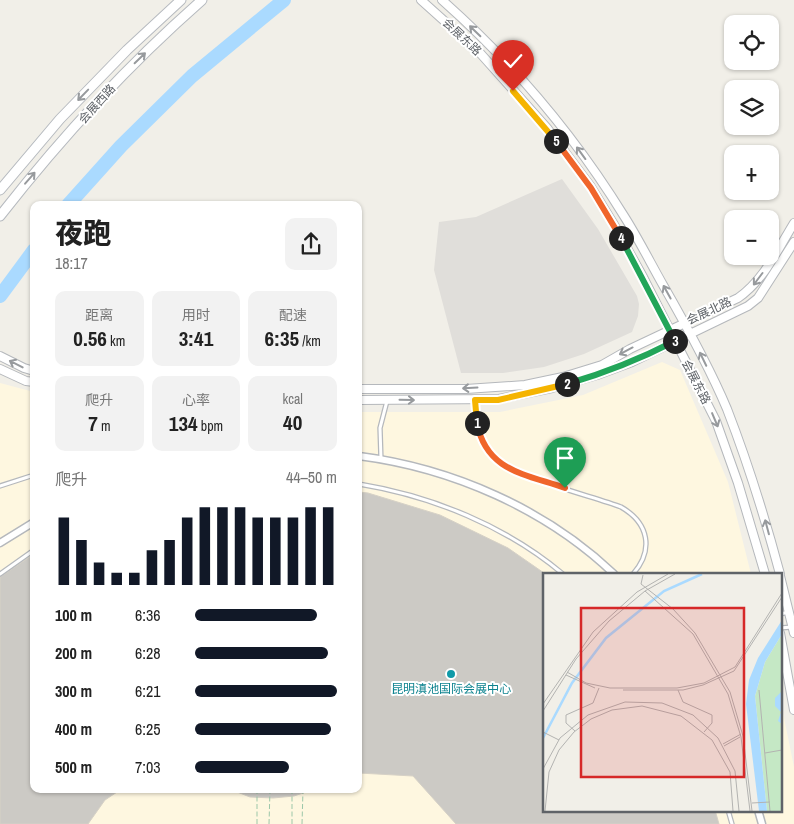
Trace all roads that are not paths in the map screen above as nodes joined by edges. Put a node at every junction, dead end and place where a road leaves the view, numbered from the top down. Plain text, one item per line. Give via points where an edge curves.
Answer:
1 (181, 0) edge
2 (202, 0) edge
3 (421, 0) edge
4 (442, 0) edge
5 (0, 190) edge
6 (0, 216) edge
7 (794, 224) edge
8 (794, 242) edge
9 (684, 323) junction
10 (670, 330) junction
11 (691, 334) junction
12 (675, 341) junction
13 (0, 356) edge
14 (0, 369) edge
15 (30, 370) edge
16 (30, 382) edge
17 (362, 389) edge
18 (362, 400) edge
19 (387, 400) junction
20 (475, 400) junction
21 (362, 456) edge
22 (381, 459) junction
23 (30, 476) edge
24 (362, 485) edge
25 (0, 486) edge
26 (30, 524) edge
27 (0, 543) edge
28 (30, 553) edge
29 (562, 573) edge
30 (613, 573) edge
31 (634, 573) edge
32 (766, 573) edge
33 (779, 573) edge
34 (0, 574) edge
35 (782, 582) edge
36 (790, 612) junction
37 (782, 614) edge
38 (793, 630) edge
39 (782, 644) edge
40 (794, 710) edge

1 -> 5 main road, 会展西路 via 60,119
6 -> 2 main road, 会展西路 via 107,92
3 - 10 street, 会展东路 via 480,53 547,128 591,188
9 -> 4 street, 会展东路 via 603,182 557,120 488,43
7 -> 9 street, 会展北路 via 750,290
8 - 11 street, 会展北路 via 758,298
9 - 10 street, 会展北路
9 - 11 street, 会展东路
10 - 12 street, 会展东路
10 -> 17 street, 会展北路 via 602,365 563,378 525,385 466,389
11 - 12 street, 会展北路
33 -> 11 street, 会展东路 via 764,513 727,408
12 - 20 street, 会展北路 via 598,375 498,400
12 -> 32 street, 会展东路 via 716,421
15 -> 13 street
14 - 16 street
18 - 19 street, 会展北路
19 -> 20 street, 会展北路
19 - 22 lane via 380,428
20 - 31 lane via 478,430 487,451 496,461 631,513 640,523 646,543 642,563
21 - 22 street
22 - 30 street via 438,474 503,499 549,524
23 - 25 lane
24 - 29 lane via 451,509 523,545
26 - 27 street
28 - 34 lane
35 - 36 street, 会展东路
36 - 37 lane
36 - 38 street, 会展东路
39 - 40 street

